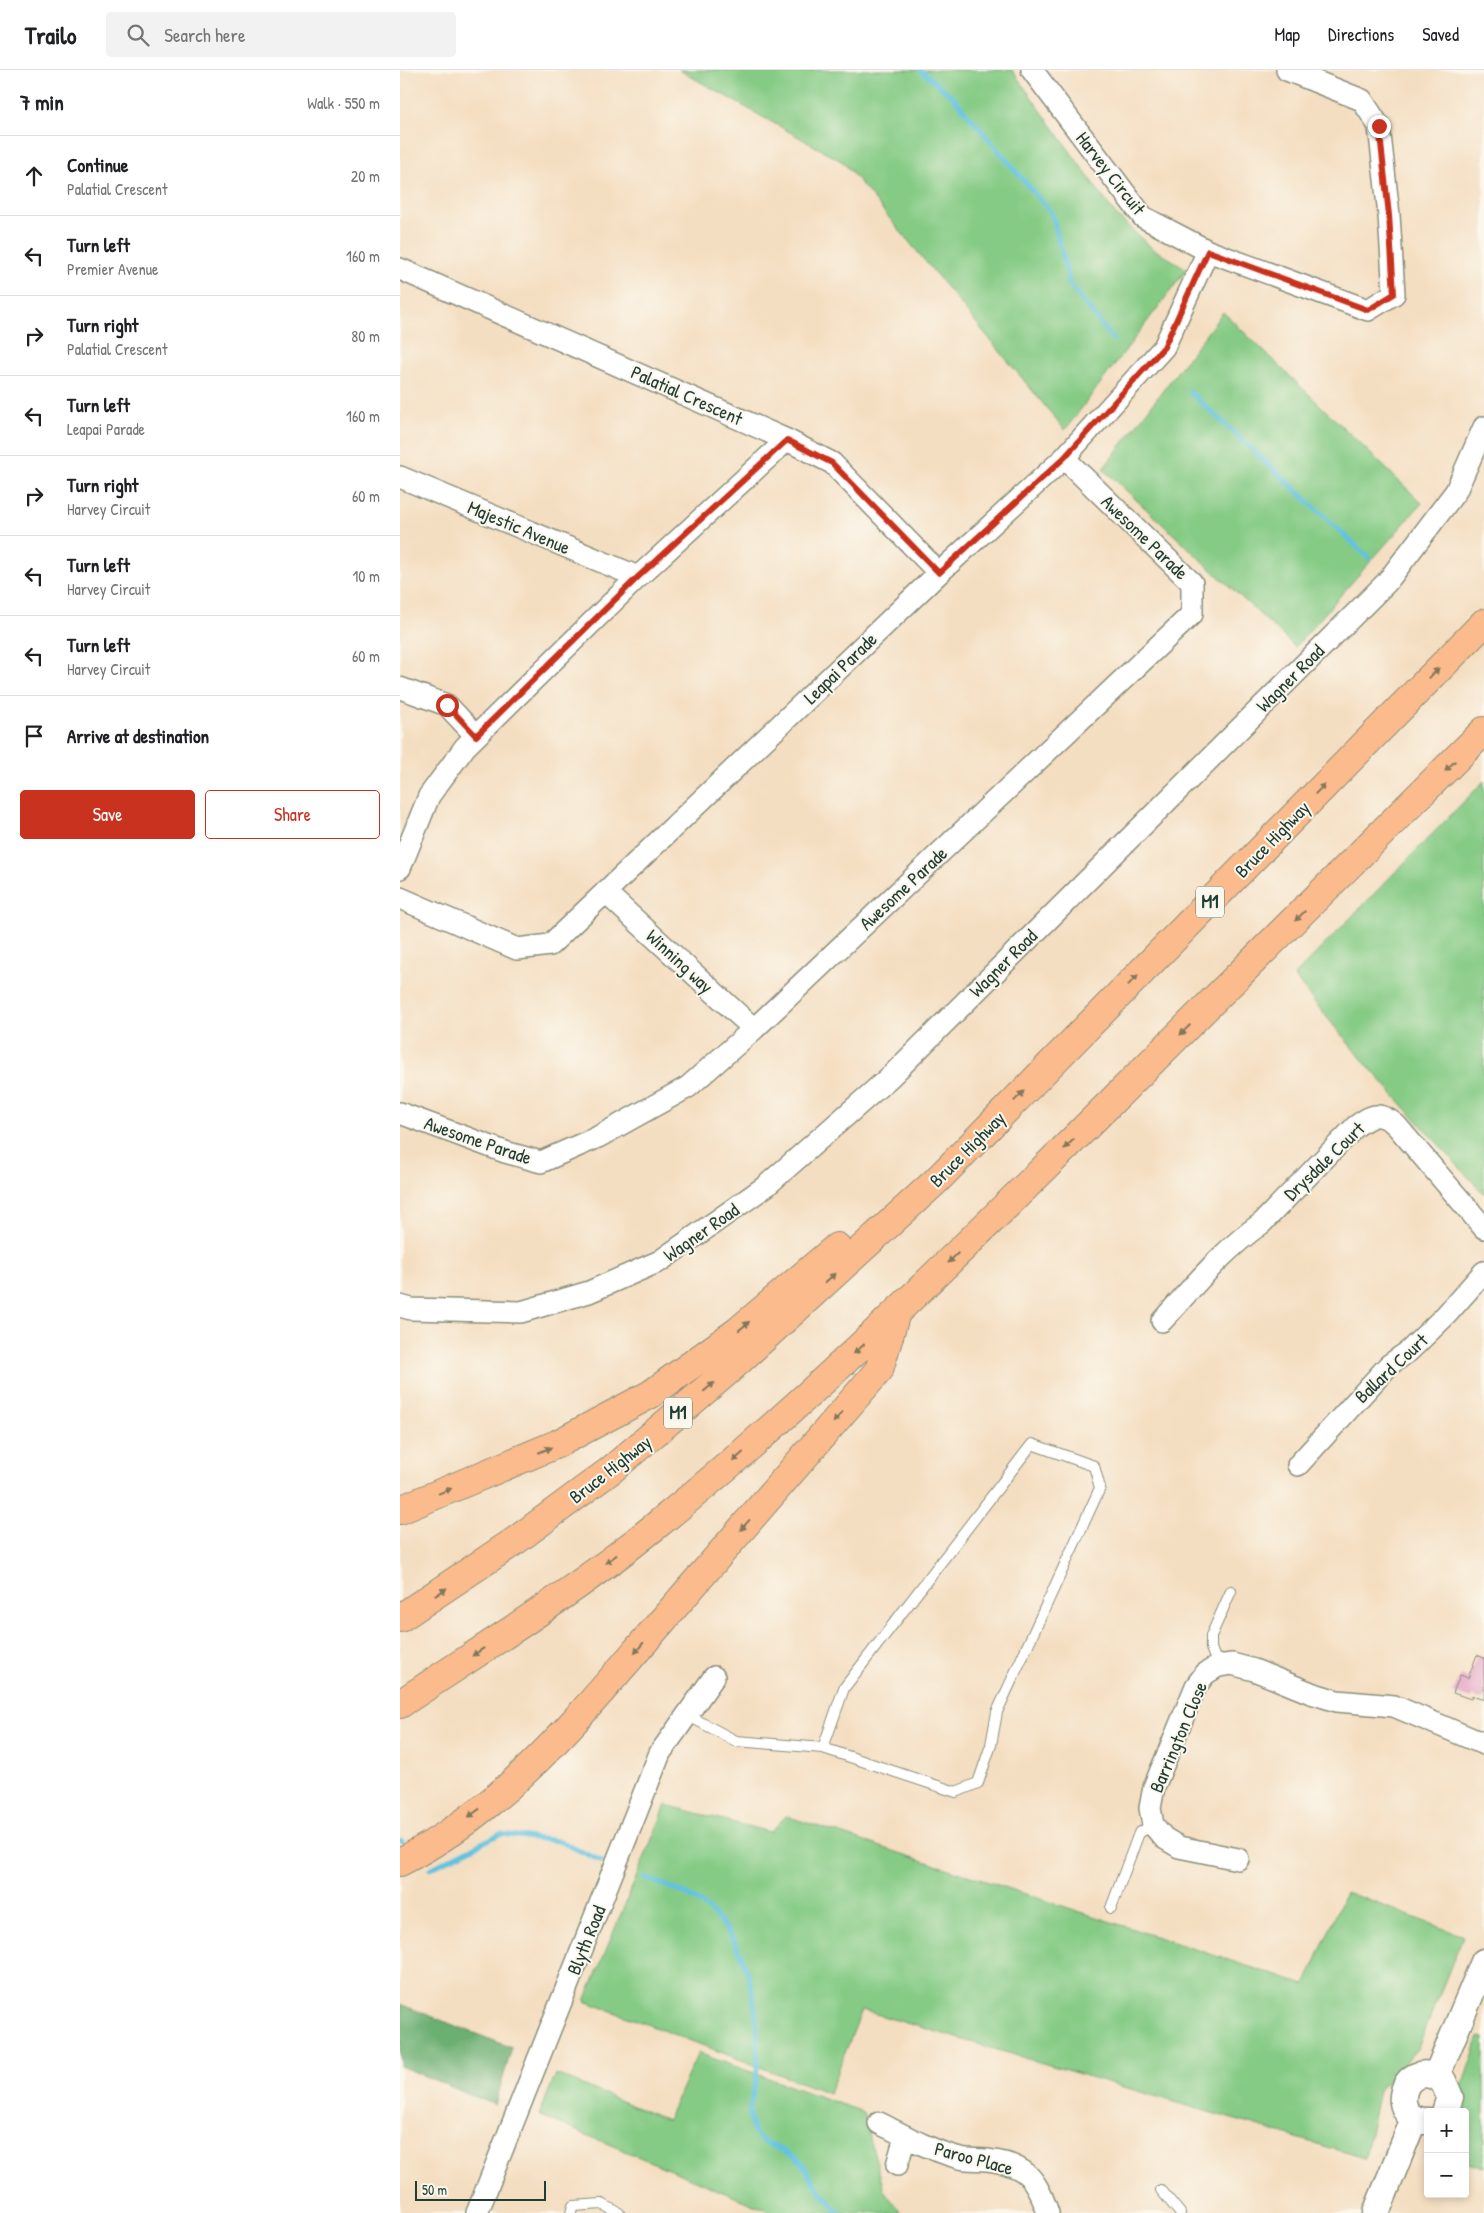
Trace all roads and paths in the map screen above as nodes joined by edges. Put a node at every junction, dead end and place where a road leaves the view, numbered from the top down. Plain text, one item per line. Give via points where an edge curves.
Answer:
1 (1032, 70) edge
2 (1288, 70) edge
3 (1208, 251) junction
4 (400, 269) edge
5 (1484, 427) edge
6 (787, 440) junction
7 (1064, 458) junction
8 (400, 476) edge
9 (939, 573) junction
10 (638, 577) junction
11 (1484, 623) edge
12 (400, 688) edge
13 (1484, 731) edge
14 (476, 736) junction
15 (400, 868) edge
16 (605, 892) junction
17 (400, 898) edge
18 (754, 1029) junction
19 (400, 1113) edge
20 (936, 1181) junction
21 (1484, 1228) edge
22 (1484, 1272) edge
23 (400, 1306) edge
24 (895, 1316) junction
25 (1162, 1321) dead end
26 (1298, 1465) dead end
27 (400, 1510) edge
28 (1231, 1591) dead end
29 (400, 1618) edge
30 (1218, 1666) junction
31 (714, 1677) dead end
32 (400, 1704) edge
33 (687, 1716) junction
34 (1484, 1744) edge
35 (823, 1748) junction
36 (1154, 1825) junction
37 (1238, 1859) dead end
38 (400, 1862) edge
39 (1111, 1908) dead end
40 (1484, 1962) edge
41 (1436, 2077) junction
42 (1446, 2108) edge
43 (1421, 2120) edge
44 (880, 2123) dead end
45 (905, 2137) junction
46 (897, 2165) dead end
47 (1161, 2190) dead end
48 (477, 2213) edge
49 (571, 2213) edge
50 (619, 2213) edge
51 (1048, 2213) edge
52 (1180, 2213) edge
53 (1376, 2213) edge

1 - 3 street, Harvey Circuit via 1143,217
2 - 3 street, Harvey Circuit via 1362,100 1379,126 1394,294 1368,310
3 - 7 street, Leapai Parade via 1164,347
4 - 6 street, Palatial Crescent
5 - 23 street, Wagner Road via 1456,491 1387,582 890,1076 766,1186 660,1261 589,1292 521,1312
6 - 9 street, Palatial Crescent via 832,463
6 - 10 street
7 - 9 street, Leapai Parade
7 - 18 street, Awesome Parade via 1192,583 1192,614
8 - 10 street, Majestic Avenue
9 - 16 street, Leapai Parade
10 - 14 street
20 -> 11 highway, Bruce Highway / M1
12 - 14 street via 447,705
13 -> 24 highway
14 - 15 street via 428,796
16 - 17 street, Leapai Parade via 550,946 517,949
16 - 18 street, Winning way
18 - 19 street, Awesome Parade via 688,1087 598,1137 541,1162
27 -> 20 highway via 557,1444 651,1394 738,1331 884,1212
29 -> 20 highway, Bruce Highway / M1 via 515,1541 611,1470 729,1370
21 - 25 street, Drysdale Court via 1396,1125 1384,1116 1374,1116 1355,1126 1262,1223 1212,1266
22 - 26 street, Ballard Court via 1409,1352 1389,1365
24 -> 32 highway via 769,1431 650,1531 533,1616
24 -> 38 highway via 879,1370 593,1702 512,1783 458,1825
28 - 30 lane via 1211,1636 1211,1648
30 - 34 street, Barrington Close via 1232,1664 1254,1670 1337,1702 1394,1706
30 - 36 street, Barrington Close via 1205,1674 1196,1686 1154,1788 1150,1808
31 - 33 street, Blyth Road
33 - 35 lane via 736,1741
33 - 48 street, Blyth Road via 660,1753
35 - 35 lane via 844,1688 1032,1444 1094,1466 1100,1488 997,1712 991,1745 978,1782 956,1792
36 - 37 street via 1164,1838 1179,1847
36 - 39 lane via 1139,1833
40 - 41 street
41 - 42 street via 1443,2081 1450,2097
41 - 43 street via 1420,2075 1413,2078 1403,2091 1404,2107
43 - 53 street
44 - 45 street, Paroo Place
45 - 46 street
45 - 51 street, Paroo Place via 961,2158 1009,2164 1028,2174 1040,2188
47 - 52 lane
49 - 50 lane via 573,2206 602,2204

